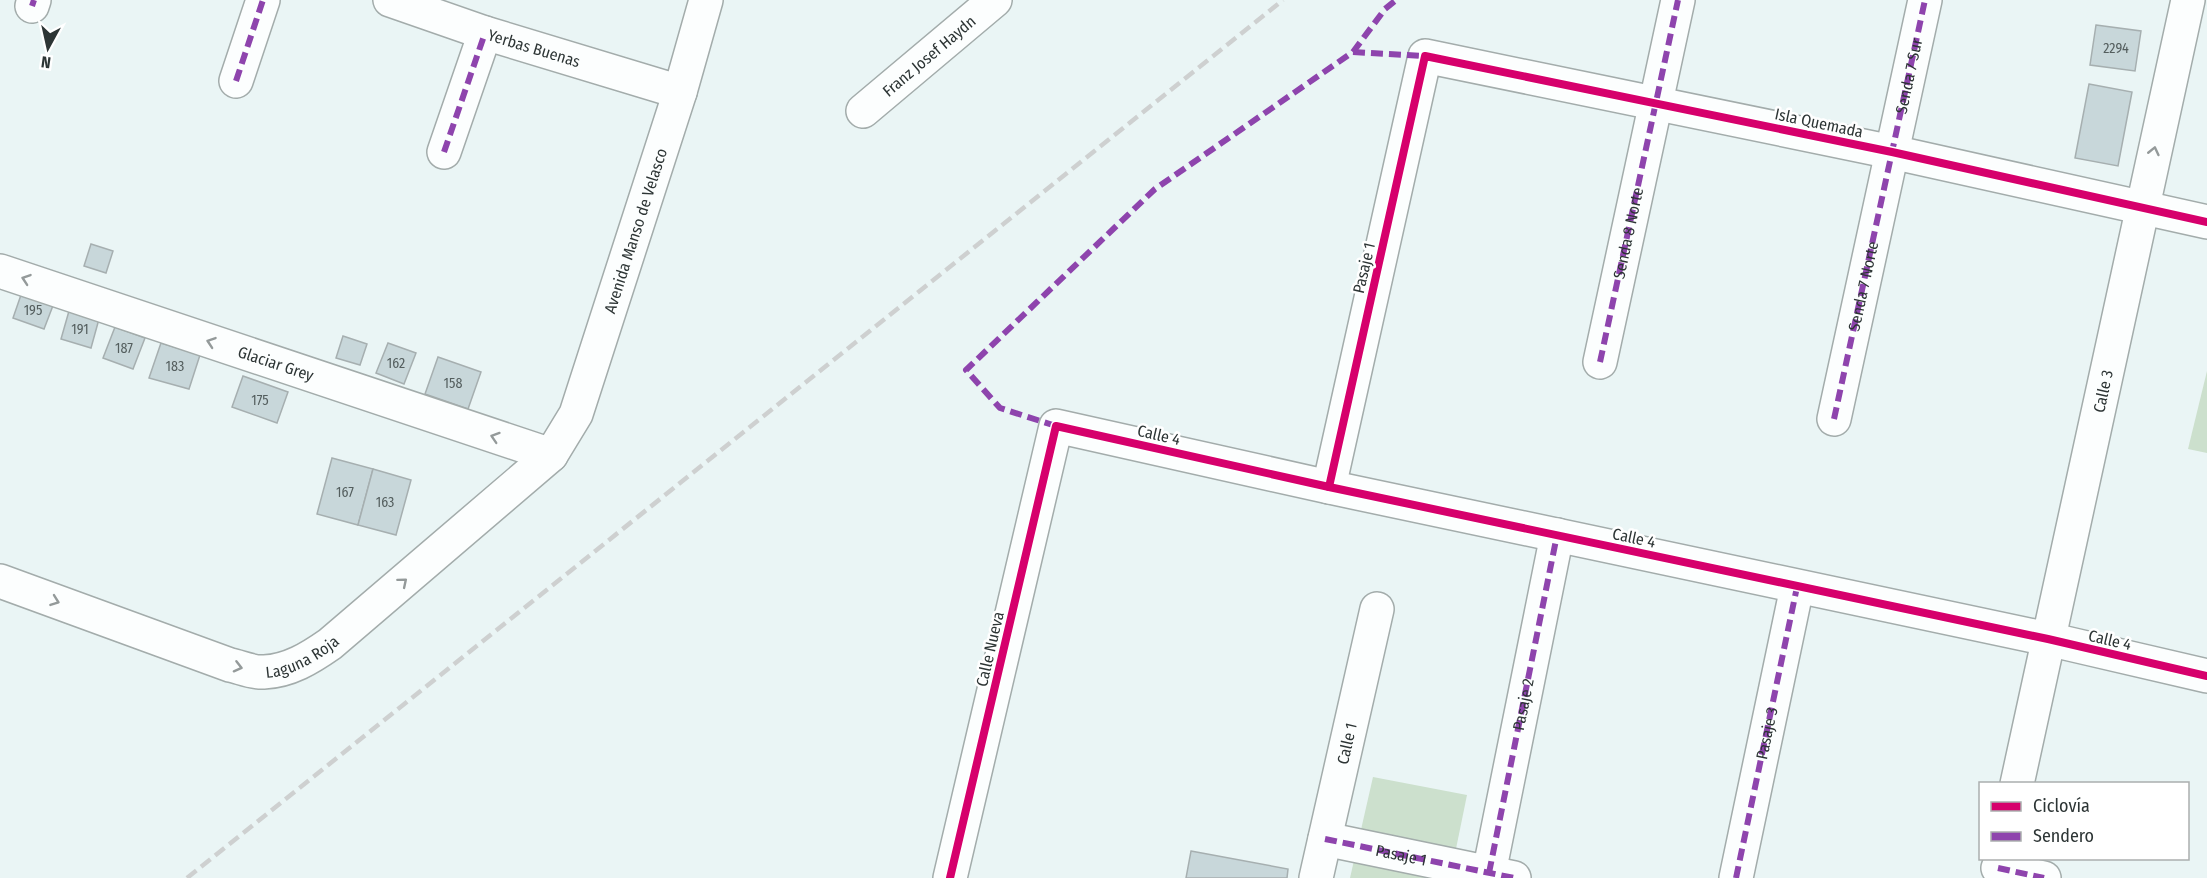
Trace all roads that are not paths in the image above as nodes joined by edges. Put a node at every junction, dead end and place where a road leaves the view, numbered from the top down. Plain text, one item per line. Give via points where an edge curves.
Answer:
1 (262, 0) edge
2 (390, 0) edge
3 (706, 0) edge
4 (995, 0) edge
5 (1678, 0) edge
6 (1925, 0) edge
7 (2188, 0) edge
8 (485, 33) junction
9 (1425, 56) joint
10 (236, 81) dead end
11 (680, 92) junction
12 (1656, 103) junction
13 (863, 111) dead end
14 (444, 152) dead end
15 (1892, 152) junction
16 (2142, 208) junction
17 (2207, 222) edge
18 (0, 271) edge
19 (1600, 362) dead end
20 (1834, 419) dead end
21 (1056, 426) joint
22 (551, 455) junction
23 (1329, 487) junction
24 (1557, 535) junction
25 (0, 581) edge
26 (1797, 587) junction
27 (1377, 609) dead end
28 (2048, 639) junction
29 (2207, 676) edge
30 (2017, 782) edge
31 (1325, 839) junction
32 (1998, 868) edge
33 (1501, 875) edge
34 (950, 878) edge
35 (1316, 878) edge
36 (1736, 878) edge
37 (2044, 878) edge

1 - 10 street
2 - 8 street, Yerbas Buenas
3 - 11 street, Avenida Manso de Velasco
4 - 13 street, Franz Josef Haydn
5 - 12 street, Senda 8 Norte
6 - 15 street, Senda 7 Sur
16 -> 7 street, Calle 3
8 - 11 street, Yerbas Buenas
8 - 14 street
9 - 12 street, Isla Quemada
9 - 23 street, Pasaje 1
11 - 22 street, Avenida Manso de Velasco via 576,414
12 - 15 street, Isla Quemada
12 - 19 street, Senda 8 Norte
15 - 16 street, Isla Quemada
15 - 20 street, Senda 7 Norte
16 - 17 street, Isla Quemada
16 - 28 street, Calle 3
22 -> 18 street, Glaciar Grey
21 - 23 street, Calle 4
21 - 34 street, Calle Nueva
25 -> 22 street, Laguna Roja via 230,665 262,672 287,669 330,644
23 - 24 street, Calle 4
24 - 26 street, Calle 4
24 - 33 street, Pasaje 2
26 - 28 street, Calle 4
26 - 36 street, Pasaje 3
27 - 31 street, Calle 1
28 - 29 street, Calle 4
28 - 30 street, Calle 3
31 - 33 street, Pasaje 1
31 - 35 street, Calle 1
32 - 37 street

